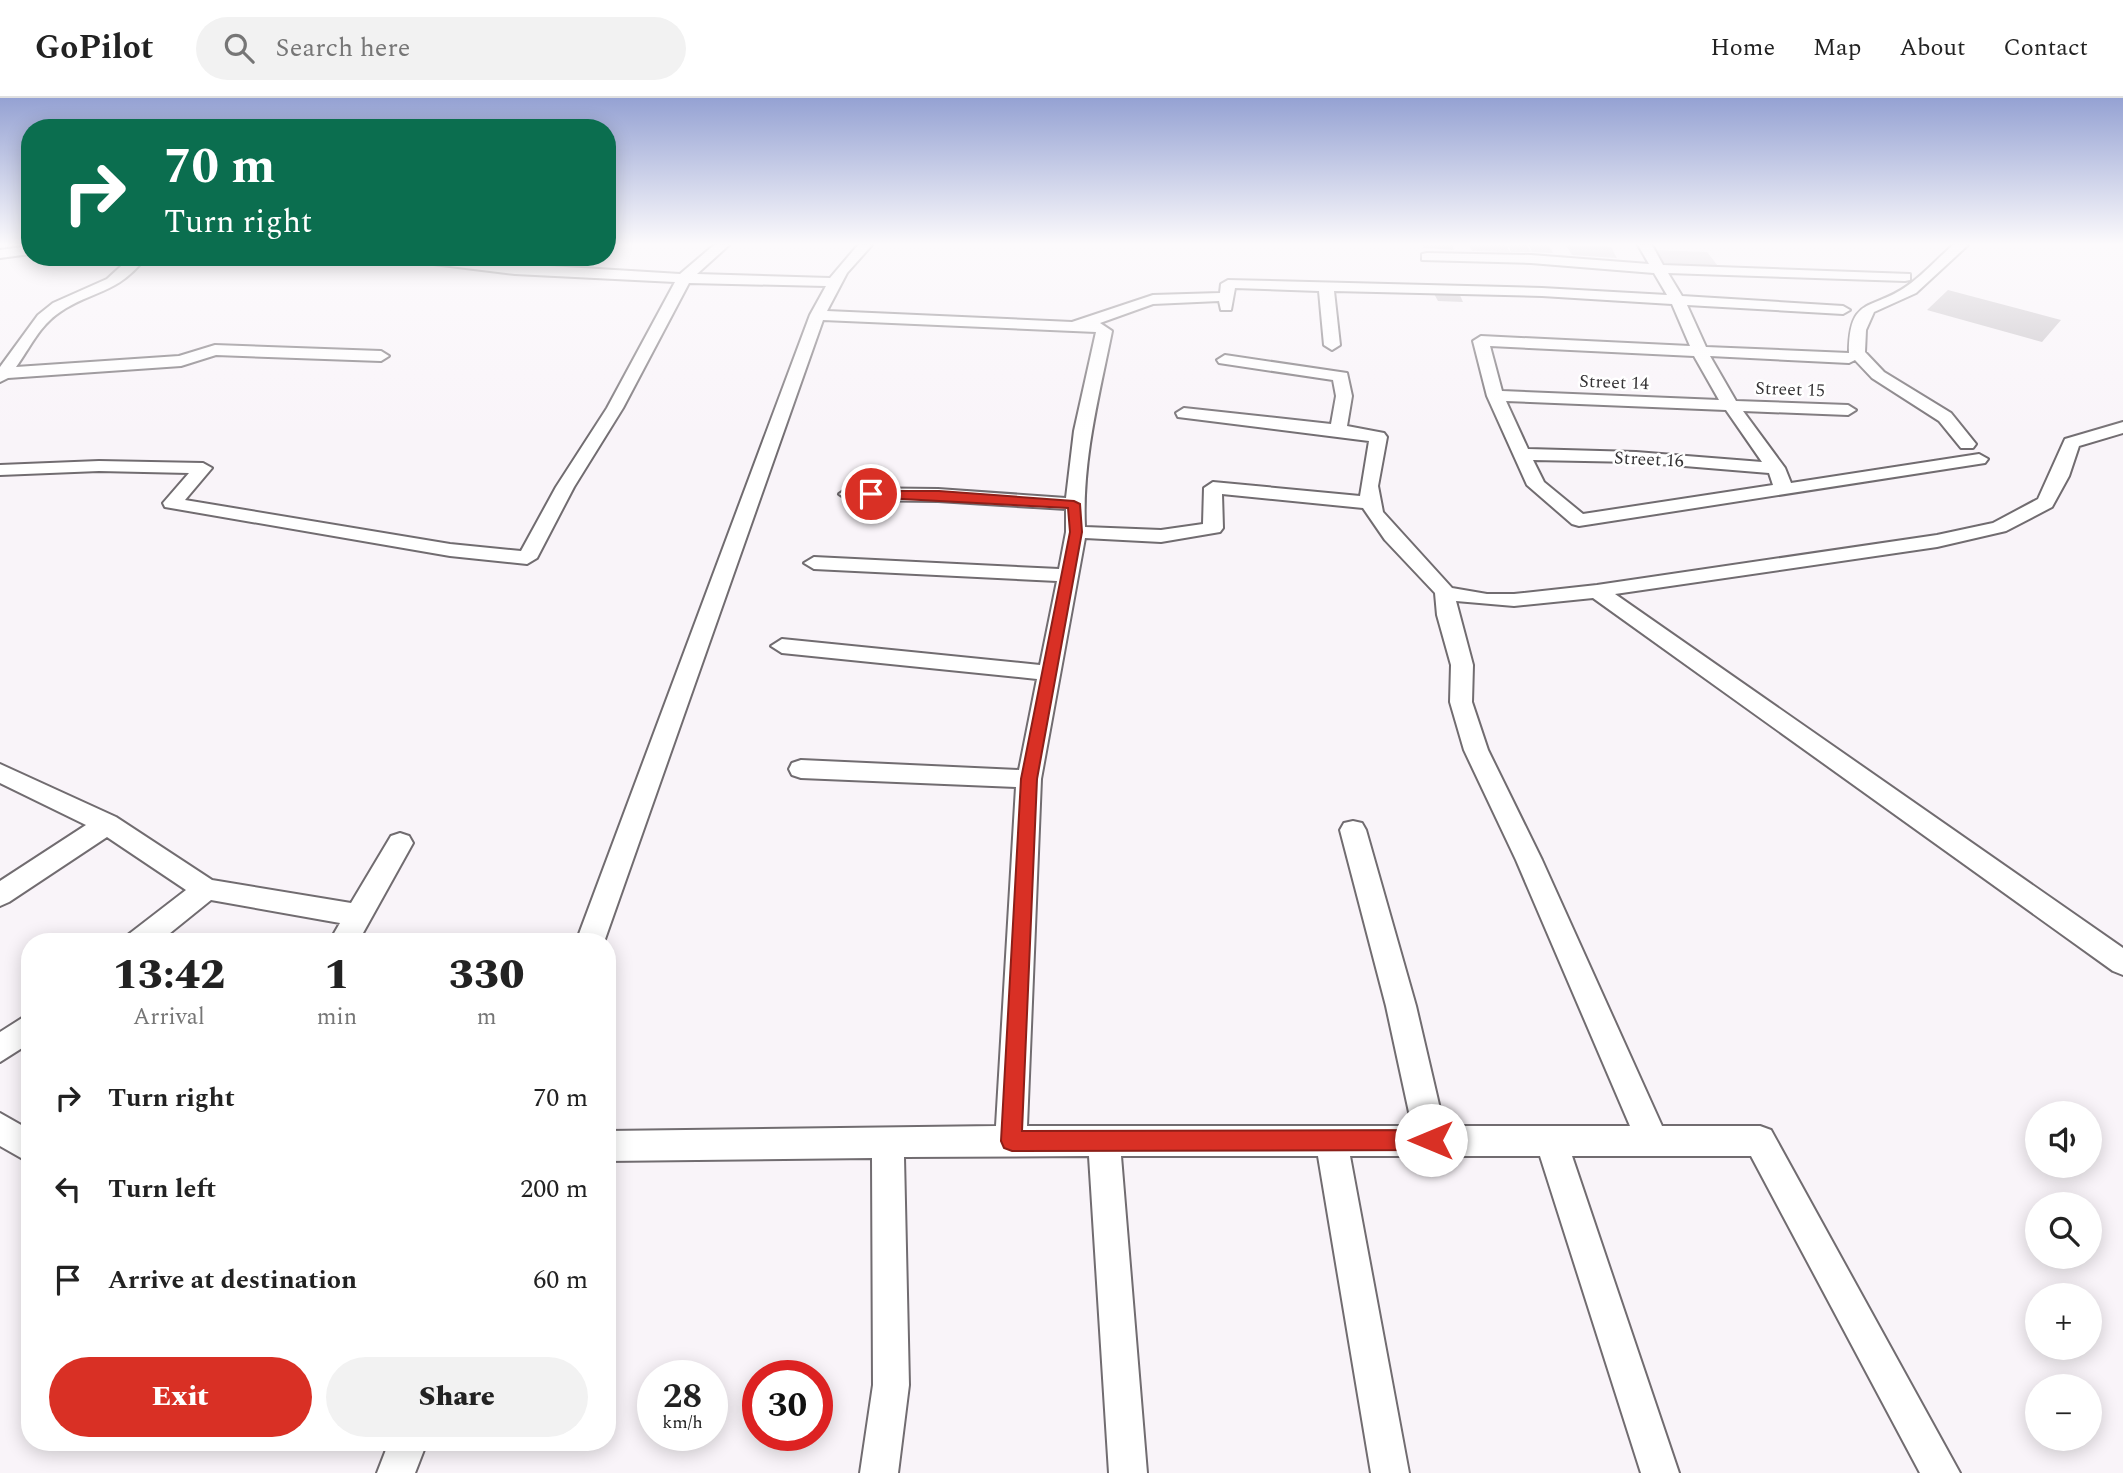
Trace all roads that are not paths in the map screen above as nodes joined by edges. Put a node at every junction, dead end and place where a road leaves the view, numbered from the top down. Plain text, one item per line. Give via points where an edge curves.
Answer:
1 (54, 309) edge
2 (668, 309) edge
3 (820, 309) edge
4 (1122, 309) edge
5 (1328, 309) edge
6 (1683, 309) edge
7 (1830, 309) edge
8 (1868, 309) edge
9 (1843, 310) dead end
10 (817, 315) junction
11 (1062, 327) junction
12 (24, 338) junction
13 (0, 342) edge
14 (1332, 345) dead end
15 (1700, 352) junction
16 (381, 356) dead end
17 (1849, 358) dead end
18 (1225, 360) dead end
19 (2, 375) edge
20 (1495, 396) junction
21 (1731, 406) junction
22 (1848, 410) dead end
23 (1184, 413) dead end
24 (2123, 427) edge
25 (1338, 430) junction
26 (1967, 444) dead end
27 (1521, 454) junction
28 (1979, 459) dead end
29 (1776, 468) junction
30 (0, 470) edge
31 (1784, 489) junction
32 (848, 494) dead end
33 (1370, 503) junction
34 (1074, 504) junction
35 (1076, 532) junction
36 (814, 563) dead end
37 (1066, 575) junction
38 (1597, 591) junction
39 (1445, 593) junction
40 (782, 646) dead end
41 (1049, 673) junction
42 (801, 769) dead end
43 (0, 773) edge
44 (1029, 779) junction
45 (107, 824) junction
46 (1353, 830) dead end
47 (400, 843) dead end
48 (206, 888) junction
49 (0, 895) edge
50 (357, 915) junction
51 (150, 933) edge
52 (348, 933) edge
53 (593, 933) edge
54 (2123, 963) edge
55 (21, 1033) edge
56 (0, 1049) edge
57 (0, 1128) edge
58 (1431, 1140) junction
59 (1551, 1140) junction
60 (1652, 1140) junction
61 (21, 1141) edge
62 (1012, 1141) junction
63 (1104, 1141) junction
64 (1331, 1141) junction
65 (888, 1143) junction
66 (616, 1146) edge
67 (405, 1451) edge
68 (397, 1473) edge
69 (878, 1473) edge
70 (1128, 1473) edge
71 (1390, 1473) edge
72 (1660, 1473) edge
73 (1941, 1473) edge

1 - 12 street
2 - 30 street via 527,558 450,550 172,503 204,468
3 - 10 street
4 - 11 street via 1090,323
5 - 14 street
6 - 15 street
7 - 9 street
8 - 26 street via 1858,330 1857,353 1878,375 1945,417
10 - 11 street
10 - 53 street
11 - 34 street via 1104,331
12 - 13 street
12 - 19 street
15 - 17 street
15 - 20 street via 1480,341
15 - 21 street
16 - 19 street via 215,350 181,361
18 - 25 street via 1341,376 1344,396
20 - 21 street, Street 14
20 - 27 street
21 - 22 street, Street 15
21 - 29 street
23 - 25 street
24 - 38 street via 2071,443 2045,503 1999,527 1937,541
25 - 33 street via 1378,437
27 - 29 street, Street 16
27 - 31 street via 1536,485 1579,520
28 - 31 street
29 - 31 street
32 - 34 street
33 - 35 street via 1213,488 1213,528 1161,536
33 - 39 street via 1395,541 1433,575
34 - 35 street
35 - 37 street
36 - 37 street
37 - 41 street
38 - 39 street via 1514,600
38 - 54 street
39 - 60 street via 1462,665 1461,702 1476,750
40 - 41 street
41 - 44 street
42 - 44 street
43 - 45 street
44 - 62 street
45 - 48 street
45 - 49 street
46 - 58 street via 1401,1006
47 - 50 street
48 - 50 street
48 - 51 street
50 - 52 street
55 - 56 street
57 - 61 street
58 - 59 street
58 - 64 street
59 - 60 street
59 - 72 street
60 - 73 street via 1760,1141
62 - 63 street
62 - 65 street
63 - 64 street
63 - 70 street
64 - 71 street
65 - 66 street
65 - 69 street via 891,1385
67 - 68 street

